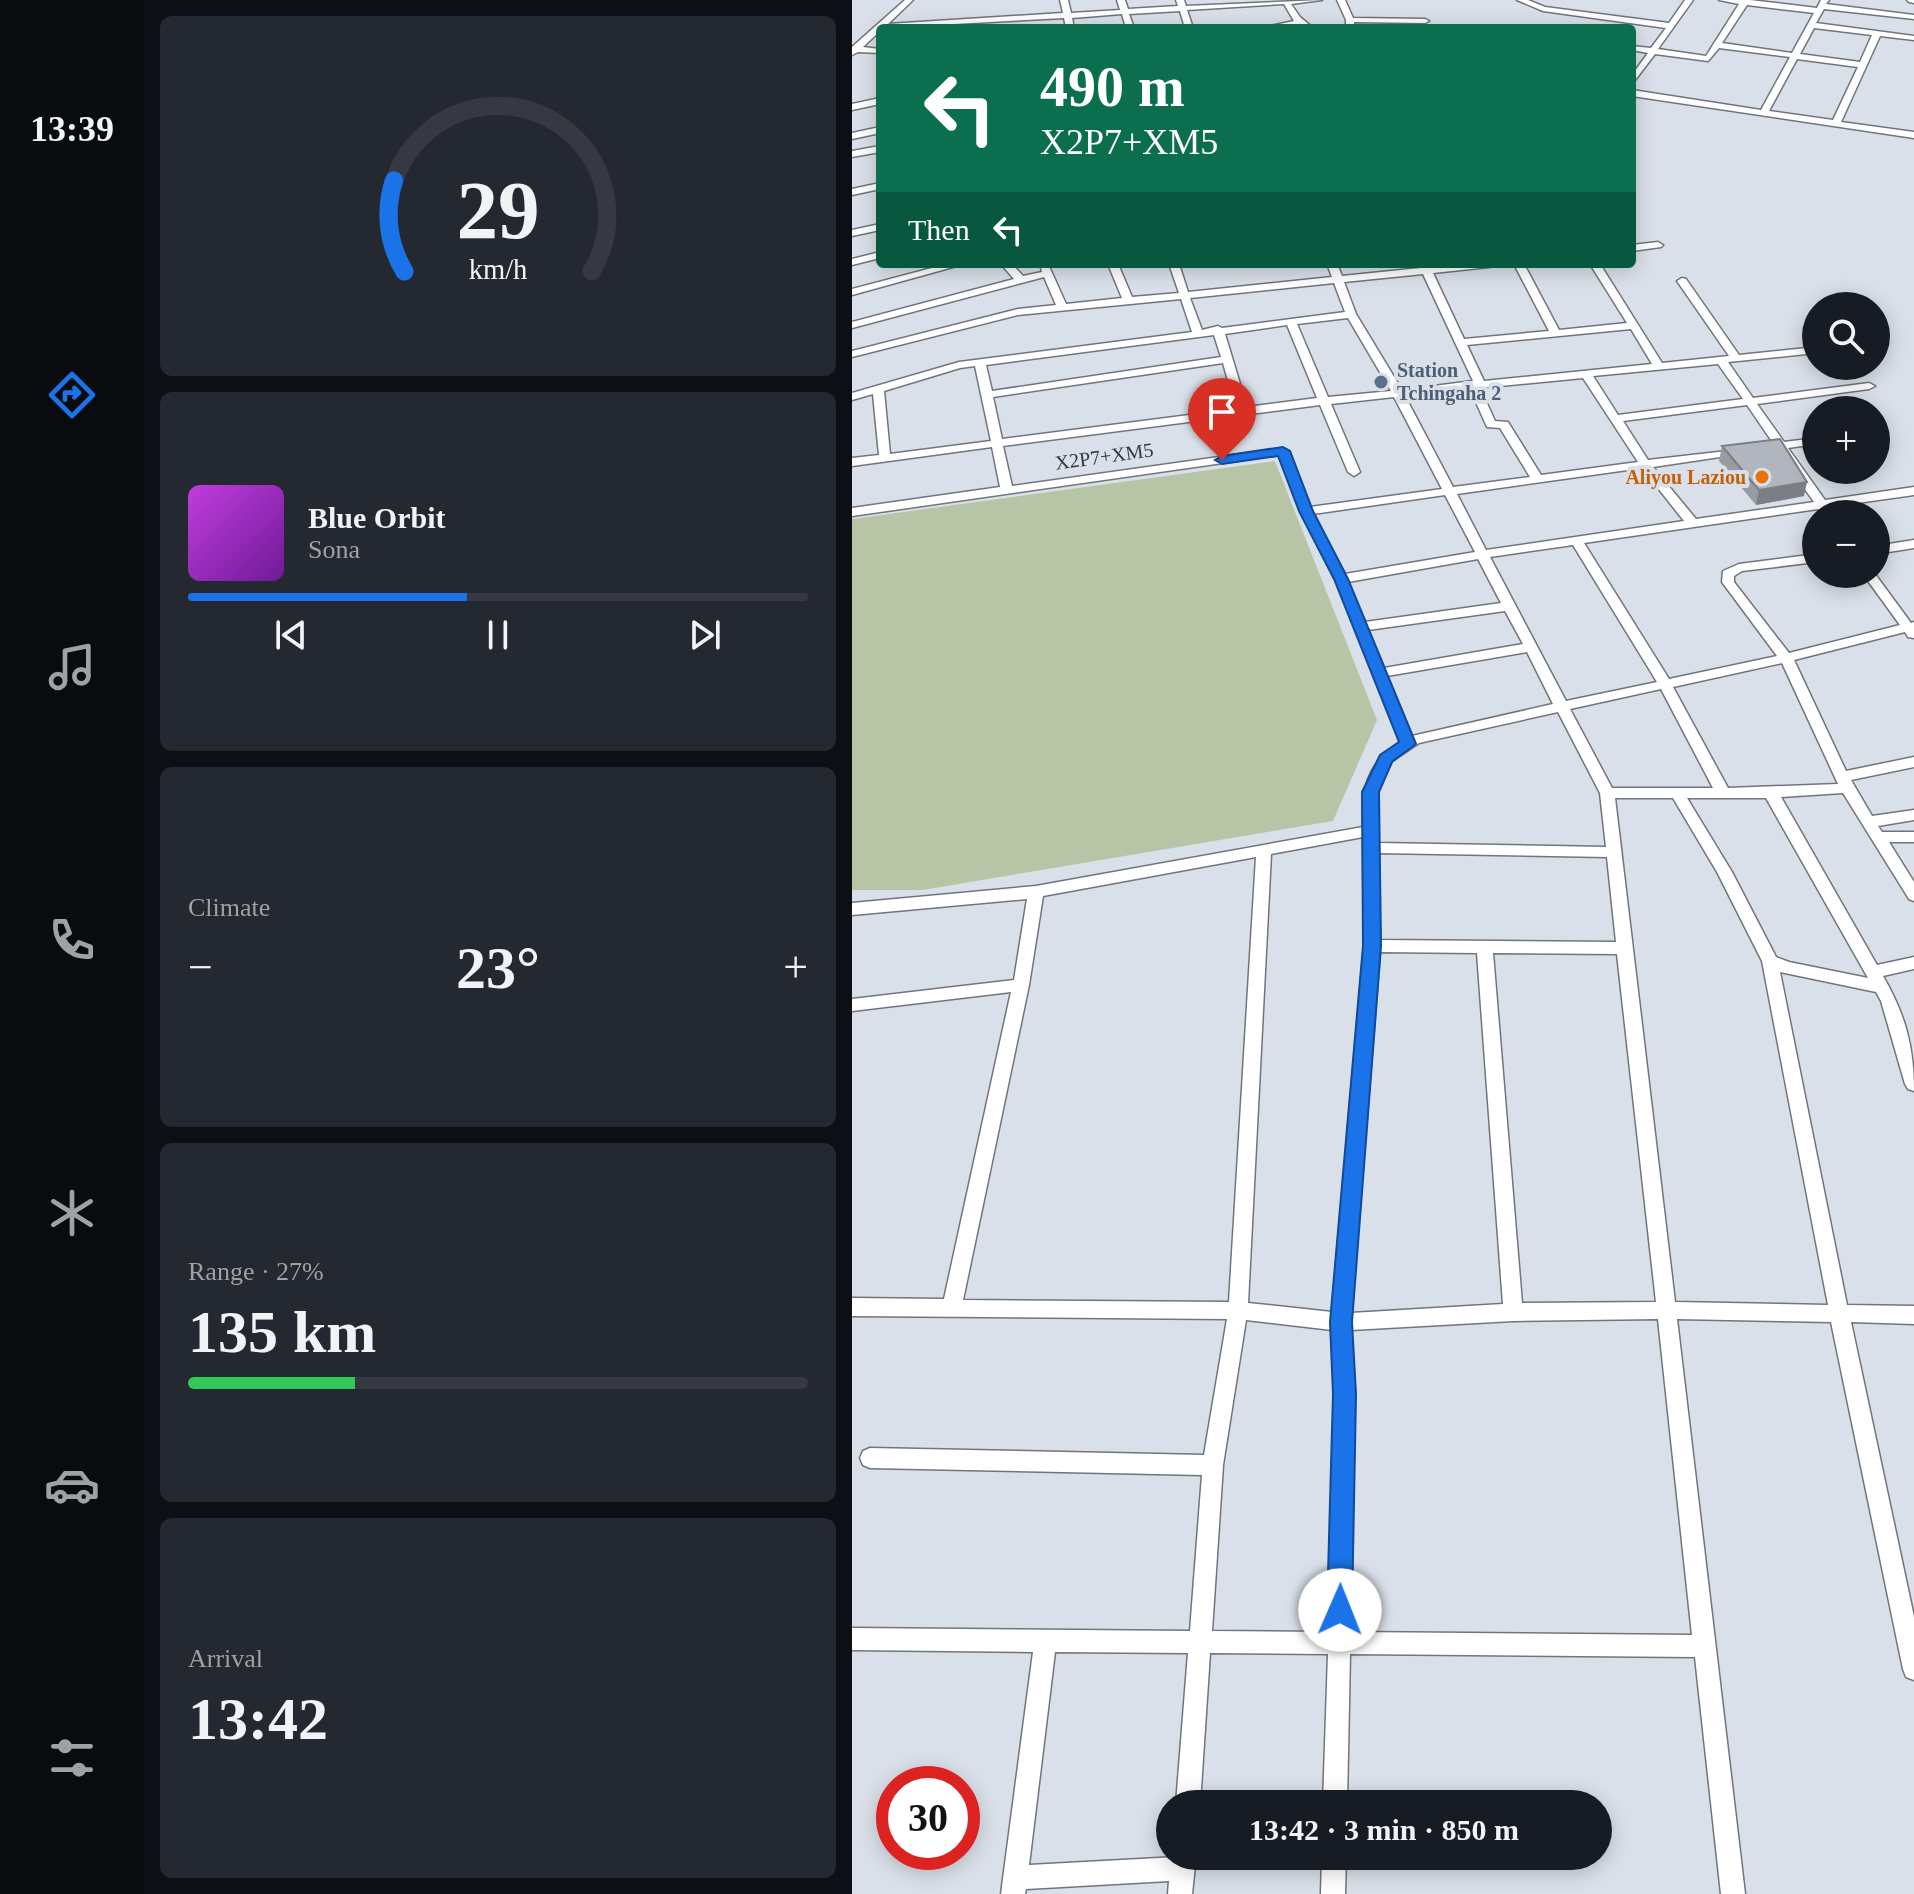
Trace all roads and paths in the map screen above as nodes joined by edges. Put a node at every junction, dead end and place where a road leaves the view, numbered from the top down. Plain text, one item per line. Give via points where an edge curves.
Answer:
1 (909, 0) edge
2 (1064, 0) edge
3 (1121, 0) edge
4 (1318, 0) edge
5 (1341, 0) edge
6 (1521, 0) edge
7 (1689, 0) edge
8 (1723, 0) edge
9 (1286, 1) edge
10 (1745, 1) edge
11 (1181, 4) edge
12 (1822, 6) edge
13 (1124, 11) junction
14 (1066, 16) junction
15 (1914, 17) edge
16 (1425, 21) dead end
17 (884, 24) edge
18 (988, 24) edge
19 (1069, 24) edge
20 (1129, 24) edge
21 (1188, 24) edge
22 (1304, 24) edge
23 (1350, 24) edge
24 (1811, 25) junction
25 (1671, 26) junction
26 (876, 31) edge
27 (1877, 33) junction
28 (1914, 38) edge
29 (1717, 45) junction
30 (1636, 49) edge
31 (853, 50) edge
32 (876, 51) edge
33 (1655, 51) junction
34 (1794, 56) junction
35 (1862, 65) junction
36 (1636, 76) edge
37 (1636, 94) edge
38 (876, 102) edge
39 (852, 107) edge
40 (1763, 114) junction
41 (1836, 124) junction
42 (876, 131) edge
43 (1914, 135) edge
44 (852, 136) edge
45 (876, 150) edge
46 (852, 154) edge
47 (876, 187) edge
48 (852, 194) edge
49 (876, 197) edge
50 (876, 228) edge
51 (852, 233) edge
52 (1658, 245) dead end
53 (1636, 248) edge
54 (876, 256) edge
55 (852, 262) edge
56 (944, 268) edge
57 (1010, 268) edge
58 (1046, 268) edge
59 (1115, 268) edge
60 (1176, 268) edge
61 (1426, 268) edge
62 (1521, 268) edge
63 (1597, 268) edge
64 (1335, 272) edge
65 (1021, 280) junction
66 (1682, 281) dead end
67 (852, 292) edge
68 (1186, 296) junction
69 (1128, 300) junction
70 (1062, 307) junction
71 (1351, 314) junction
72 (1290, 320) junction
73 (852, 325) edge
74 (1633, 326) junction
75 (1218, 329) junction
76 (1197, 332) junction
77 (1555, 333) junction
78 (1461, 342) junction
79 (854, 351) edge
80 (1802, 351) edge
81 (1736, 358) junction
82 (1228, 359) junction
83 (1721, 360) junction
84 (980, 362) junction
85 (1659, 366) junction
86 (1585, 373) junction
87 (1477, 384) junction
88 (1869, 386) dead end
89 (878, 389) junction
90 (1398, 393) junction
91 (987, 395) junction
92 (852, 397) edge
93 (1323, 401) junction
94 (1751, 403) junction
95 (1243, 412) junction
96 (1614, 419) junction
97 (1802, 443) edge
98 (997, 444) junction
99 (1781, 446) junction
100 (885, 457) junction
101 (852, 462) edge
102 (1645, 464) junction
103 (1354, 472) dead end
104 (1537, 479) junction
105 (1007, 490) junction
106 (1450, 491) junction
107 (1914, 491) edge
108 (1818, 500) edge
109 (1872, 500) edge
110 (1306, 511) junction
111 (852, 512) edge
112 (1802, 512) edge
113 (1693, 524) junction
114 (1577, 541) junction
115 (1914, 544) edge
116 (1890, 548) edge
117 (1483, 554) junction
118 (1802, 560) edge
119 (1341, 579) junction
120 (1880, 588) edge
121 (1510, 606) junction
122 (1359, 627) junction
123 (1911, 630) edge
124 (1531, 647) junction
125 (1786, 658) junction
126 (1379, 673) junction
127 (1665, 684) junction
128 (1562, 707) junction
129 (1408, 744) junction
130 (1914, 762) edge
131 (1844, 783) junction
132 (1607, 793) junction
133 (1677, 793) junction
134 (1723, 793) junction
135 (1771, 793) junction
136 (1914, 815) edge
137 (1868, 822) junction
138 (1878, 837) junction
139 (1914, 837) edge
140 (1370, 839) junction
141 (1264, 850) junction
142 (1614, 852) junction
143 (1036, 892) junction
144 (1914, 895) edge
145 (852, 909) edge
146 (1372, 946) junction
147 (1485, 947) junction
148 (1625, 948) junction
149 (1770, 961) junction
150 (1914, 963) edge
151 (1877, 980) junction
152 (1021, 985) junction
153 (852, 1005) edge
154 (1914, 1084) edge
155 (852, 1307) edge
156 (951, 1309) junction
157 (1666, 1310) junction
158 (1238, 1311) junction
159 (1513, 1312) junction
160 (1839, 1313) junction
161 (1914, 1315) edge
162 (1341, 1322) junction
163 (870, 1458) dead end
164 (1213, 1465) junction
165 (852, 1639) edge
166 (1339, 1641) junction
167 (1045, 1642) junction
168 (1201, 1642) junction
169 (1705, 1646) junction
170 (1914, 1669) edge
171 (1189, 1790) edge
172 (1335, 1790) edge
173 (1156, 1866) edge
174 (1182, 1870) edge
175 (1334, 1870) edge
176 (1014, 1886) edge
177 (1180, 1894) edge
178 (1333, 1894) edge
179 (1733, 1894) edge

1 - 17 street
2 - 14 street
3 - 13 street
4 - 9 street
5 - 23 street
6 - 25 street via 1543,9
7 - 25 street
8 - 10 street
9 - 11 street
9 - 22 street
10 - 12 street
10 - 29 street
11 - 13 street
11 - 21 street
12 - 15 street
12 - 24 street
13 - 14 street
13 - 20 street
14 - 18 street
14 - 19 street
16 - 23 street
24 - 27 street
24 - 34 street
25 - 33 street
26 - 31 street
27 - 28 street
27 - 35 street
29 - 33 street via 1708,59
29 - 34 street
30 - 33 street
31 - 32 street
33 - 36 street
34 - 35 street
34 - 40 street
35 - 41 street
37 - 40 street
38 - 39 street
40 - 41 street
41 - 43 street
42 - 44 street
45 - 46 street
47 - 48 street
48 - 49 street
50 - 51 street
52 - 53 street
54 - 55 street
56 - 67 street
57 - 65 street
58 - 65 street
58 - 70 street
59 - 69 street
60 - 68 street
61 - 64 street
61 - 78 street
62 - 77 street
63 - 74 street
64 - 68 street
64 - 71 street
65 - 73 street
66 - 81 street
68 - 69 street
68 - 76 street
69 - 70 street
70 - 79 street via 1018,312
71 - 72 street
71 - 90 street
72 - 75 street
72 - 93 street
74 - 77 street
74 - 85 street
75 - 76 street
75 - 82 street
76 - 84 street
77 - 78 street
78 - 87 street
80 - 81 street
81 - 83 street
82 - 91 street
82 - 95 street
83 - 85 street
83 - 94 street
84 - 89 street
84 - 91 street
85 - 86 street
86 - 87 street
86 - 96 street
87 - 90 street
87 - 104 street via 1491,425 1504,424
88 - 94 street
89 - 92 street
89 - 100 street
90 - 93 street
90 - 106 street
91 - 98 street
93 - 95 street
93 - 103 street
94 - 96 street
94 - 99 street
95 - 98 street
96 - 102 street
97 - 99 street
98 - 100 street
98 - 105 street
99 - 102 street
99 - 108 street
100 - 101 street
102 - 104 street
102 - 113 street
104 - 106 street
105 - 110 street, X2P7+XM5 via 1283,451
105 - 111 street, X2P7+XM5
106 - 110 street
106 - 117 street
107 - 109 street
110 - 119 street, X2P7+XM5
112 - 113 street
113 - 114 street
114 - 117 street
114 - 127 street
115 - 116 street
117 - 119 street
117 - 121 street
118 - 125 street via 1727,574
119 - 122 street, X2P7+XM5
120 - 123 street
121 - 122 street
121 - 124 street
122 - 126 street, X2P7+XM5
123 - 125 street
124 - 126 street
124 - 128 street
125 - 127 street
125 - 131 street
126 - 129 street, X2P7+XM5
127 - 128 street
127 - 134 street
128 - 129 street
128 - 132 street
129 - 140 street via 1386,758 1370,792
130 - 131 street
131 - 135 street
131 - 137 street
132 - 133 street
132 - 142 street
133 - 134 street
133 - 149 street
134 - 135 street
135 - 151 street
136 - 137 street
137 - 138 street
138 - 139 street
138 - 144 street
140 - 141 street
140 - 142 street
140 - 146 street
141 - 143 street
141 - 158 street
142 - 148 street
143 - 145 street
143 - 152 street
146 - 147 street
146 - 162 street
147 - 148 street
147 - 159 street
148 - 157 street
149 - 151 street via 1786,968
149 - 160 street
150 - 151 street
151 - 154 street via 1889,1001
152 - 153 street
152 - 156 street
155 - 156 street
156 - 158 street
157 - 159 street
157 - 160 street
157 - 169 street
158 - 162 street
158 - 164 street
159 - 162 street
160 - 161 street
160 - 170 street
162 - 166 street via 1345,1394
163 - 164 street
164 - 168 street
165 - 167 street
166 - 168 street
166 - 169 street
166 - 172 street
167 - 168 street
167 - 176 street
168 - 171 street
169 - 179 street
173 - 176 street
174 - 177 street
175 - 178 street

